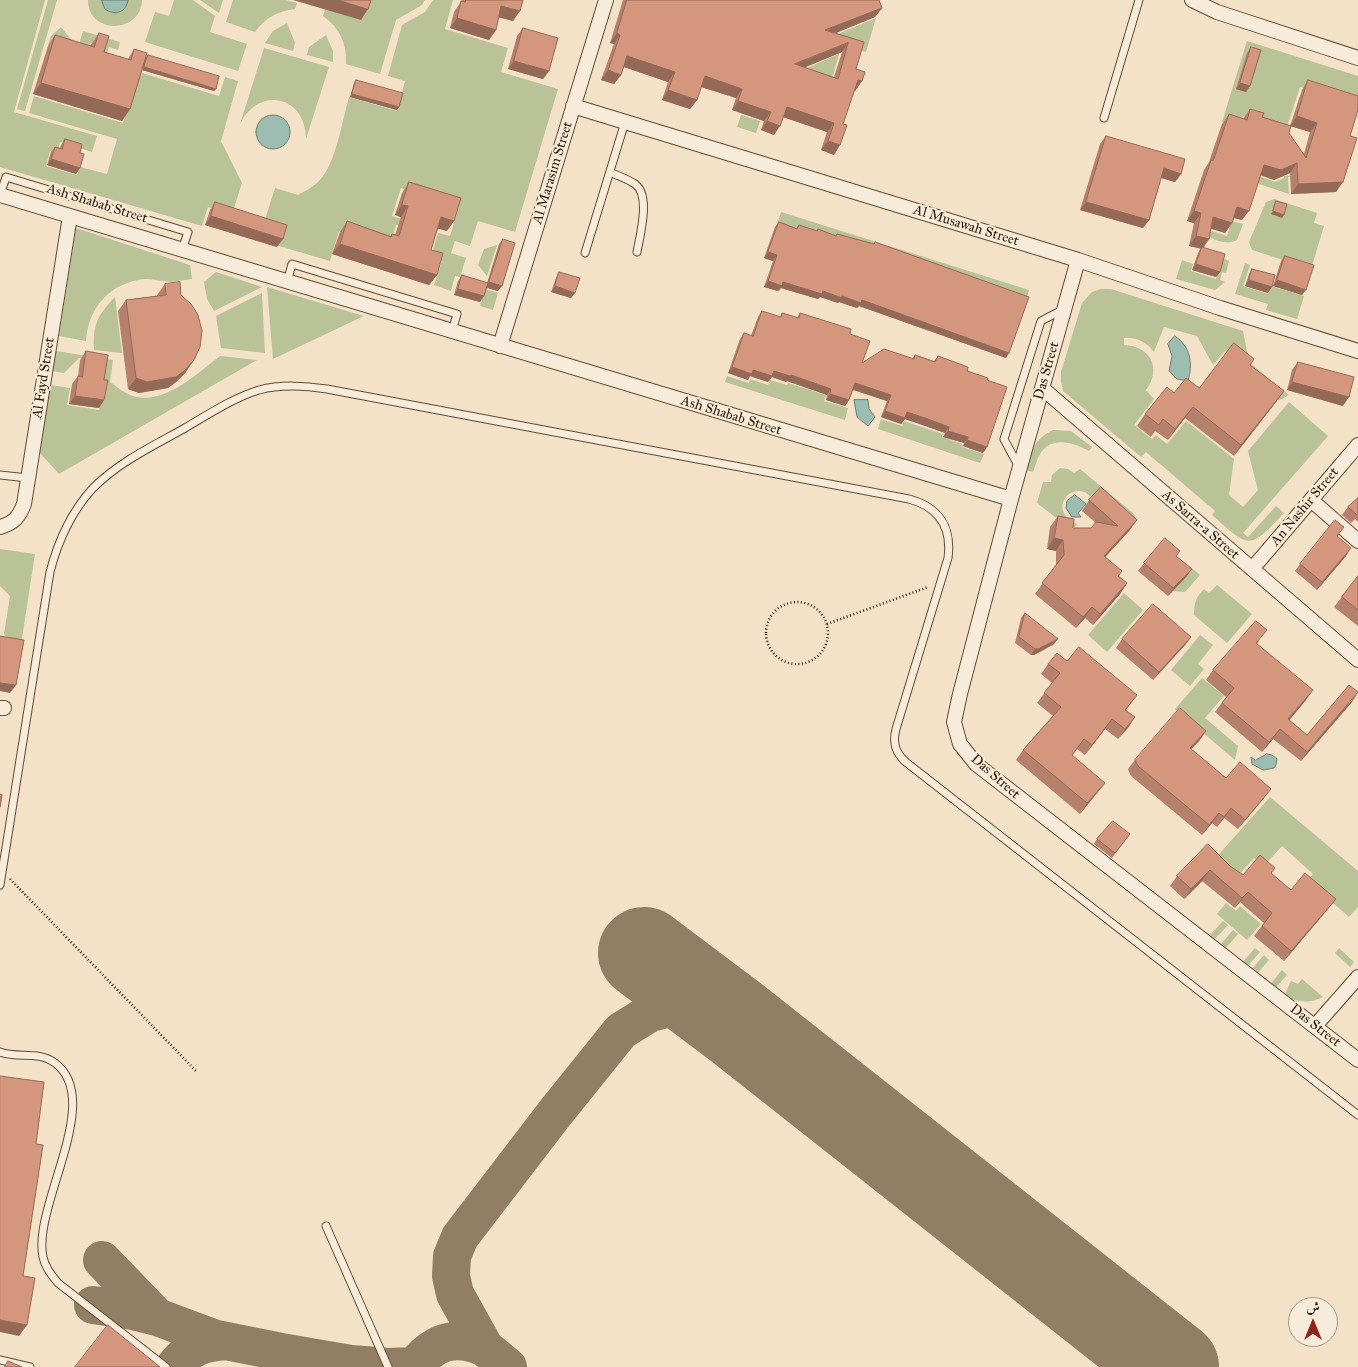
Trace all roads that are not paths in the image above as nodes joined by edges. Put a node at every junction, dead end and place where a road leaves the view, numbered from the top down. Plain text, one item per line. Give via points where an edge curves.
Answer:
1 (606, 0) edge
2 (1139, 0) edge
3 (1192, 0) edge
4 (1358, 58) edge
5 (573, 106) junction
6 (1104, 118) dead end
7 (625, 122) junction
8 (610, 172) junction
9 (0, 195) edge
10 (70, 216) junction
11 (182, 250) junction
12 (637, 252) dead end
13 (584, 253) dead end
14 (1078, 260) junction
15 (1064, 308) junction
16 (500, 346) junction
17 (1358, 351) edge
18 (1042, 388) junction
19 (1358, 445) edge
20 (1020, 468) junction
21 (0, 474) edge
22 (28, 478) junction
23 (1011, 499) junction
24 (1311, 500) junction
25 (0, 528) edge
26 (1358, 540) edge
27 (1252, 569) junction
28 (1358, 660) edge
29 (0, 885) edge
30 (1358, 977) edge
31 (1315, 1026) junction
32 (0, 1052) edge
33 (1358, 1060) edge
34 (1358, 1115) edge
35 (326, 1226) dead end
36 (0, 1360) edge
37 (30, 1367) edge
38 (166, 1367) edge
39 (388, 1367) edge

1 - 5 street, Al Marasim Street
2 - 6 lane
3 - 4 street via 1217,12
5 - 7 street, Al Musawah Street
5 - 16 street, Al Marasim Street
7 - 8 lane
7 - 14 street, Al Musawah Street
8 - 12 lane via 637,185 643,195
8 - 13 lane
9 - 10 street, Ash Shabab Street
9 - 11 lane, Ash Shabab Street via 6,177 169,226 188,232
10 - 11 street, Ash Shabab Street
10 - 22 street, Al Fayd Street
11 - 16 street, Ash Shabab Street
14 - 15 street, Das Street
14 - 17 street, Al Musawah Street
15 - 18 street, Das Street
15 - 20 lane via 1041,321 1004,439
16 - 23 street, Ash Shabab Street
18 - 20 street, Das Street
18 - 27 street, As Sarra-a Street
19 - 24 street, An Nashir Street
20 - 23 street, Das Street
21 - 22 lane
22 - 25 street, Al Fayd Street via 20,516
23 - 31 street, Das Street via 954,722 960,744 976,764
24 - 26 street
24 - 27 street, An Nashir Street
27 - 28 street, As Sarra-a Street
29 - 34 lane via 50,572 56,549 78,507 110,473 130,459 228,403 260,390 294,386 327,389 909,499 930,507 944,525 950,547 894,736 901,758
30 - 31 street
31 - 33 street, Das Street
32 - 38 lane via 48,1058 62,1069 70,1085 69,1138 52,1190 42,1239 48,1270 58,1283
35 - 39 lane
36 - 37 lane

